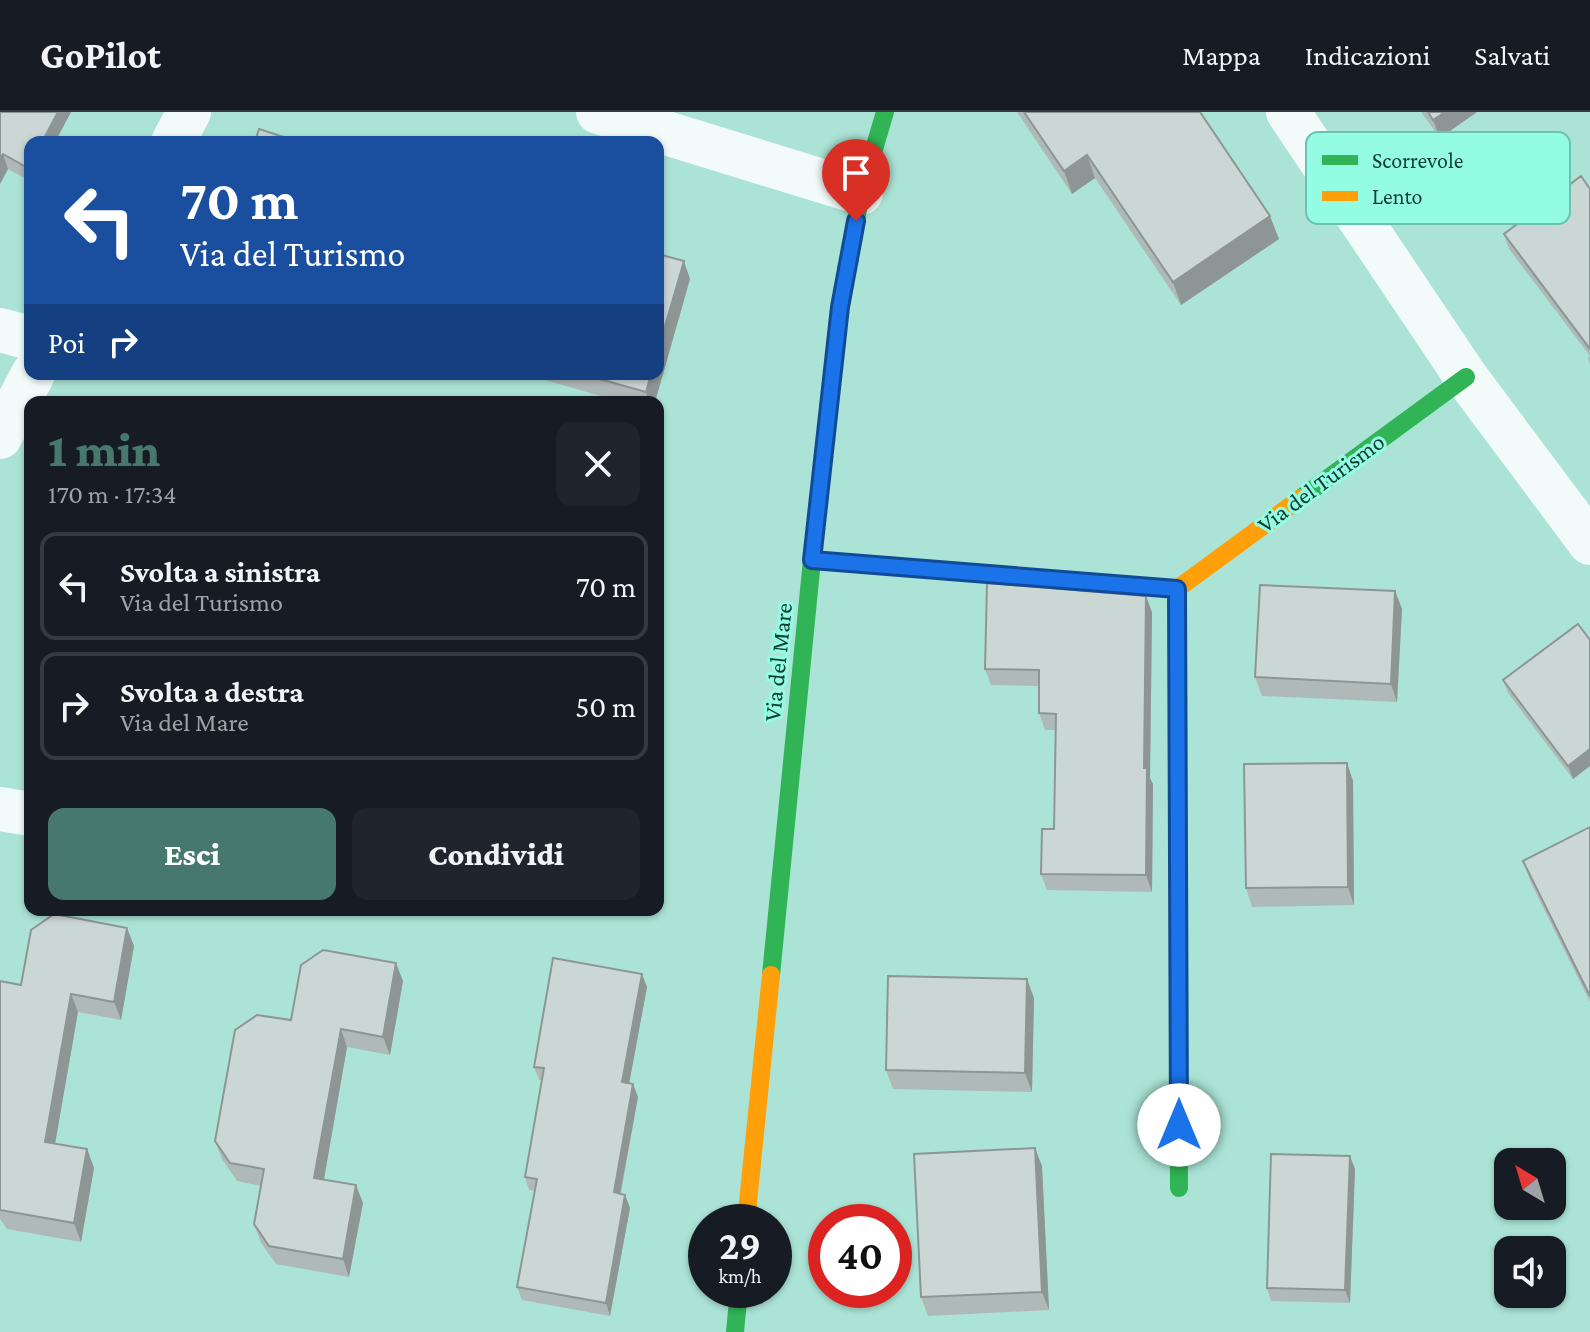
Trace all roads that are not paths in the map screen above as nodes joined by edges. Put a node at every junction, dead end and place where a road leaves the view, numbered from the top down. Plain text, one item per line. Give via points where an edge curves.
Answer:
1 (189, 112) edge
2 (598, 112) edge
3 (885, 112) edge
4 (1288, 112) edge
5 (176, 136) edge
6 (1306, 139) edge
7 (861, 193) junction
8 (1363, 224) edge
9 (0, 330) edge
10 (24, 336) edge
11 (1466, 377) junction
12 (30, 380) edge
13 (0, 437) edge
14 (1590, 543) edge
15 (812, 560) junction
16 (1177, 589) junction
17 (0, 809) edge
18 (24, 813) edge
19 (1179, 1188) dead end
20 (748, 1204) edge
21 (737, 1308) edge
22 (735, 1332) edge

1 - 5 street
2 - 7 street
3 - 7 street, Via del Mare
4 - 6 street
7 - 15 street, Via del Mare via 840,307
8 - 11 street
9 - 10 street
11 - 14 street
11 - 16 street, Via del Turismo
12 - 13 street
15 - 16 street
15 - 20 street, Via del Mare
16 - 19 street
17 - 18 street
21 - 22 street

